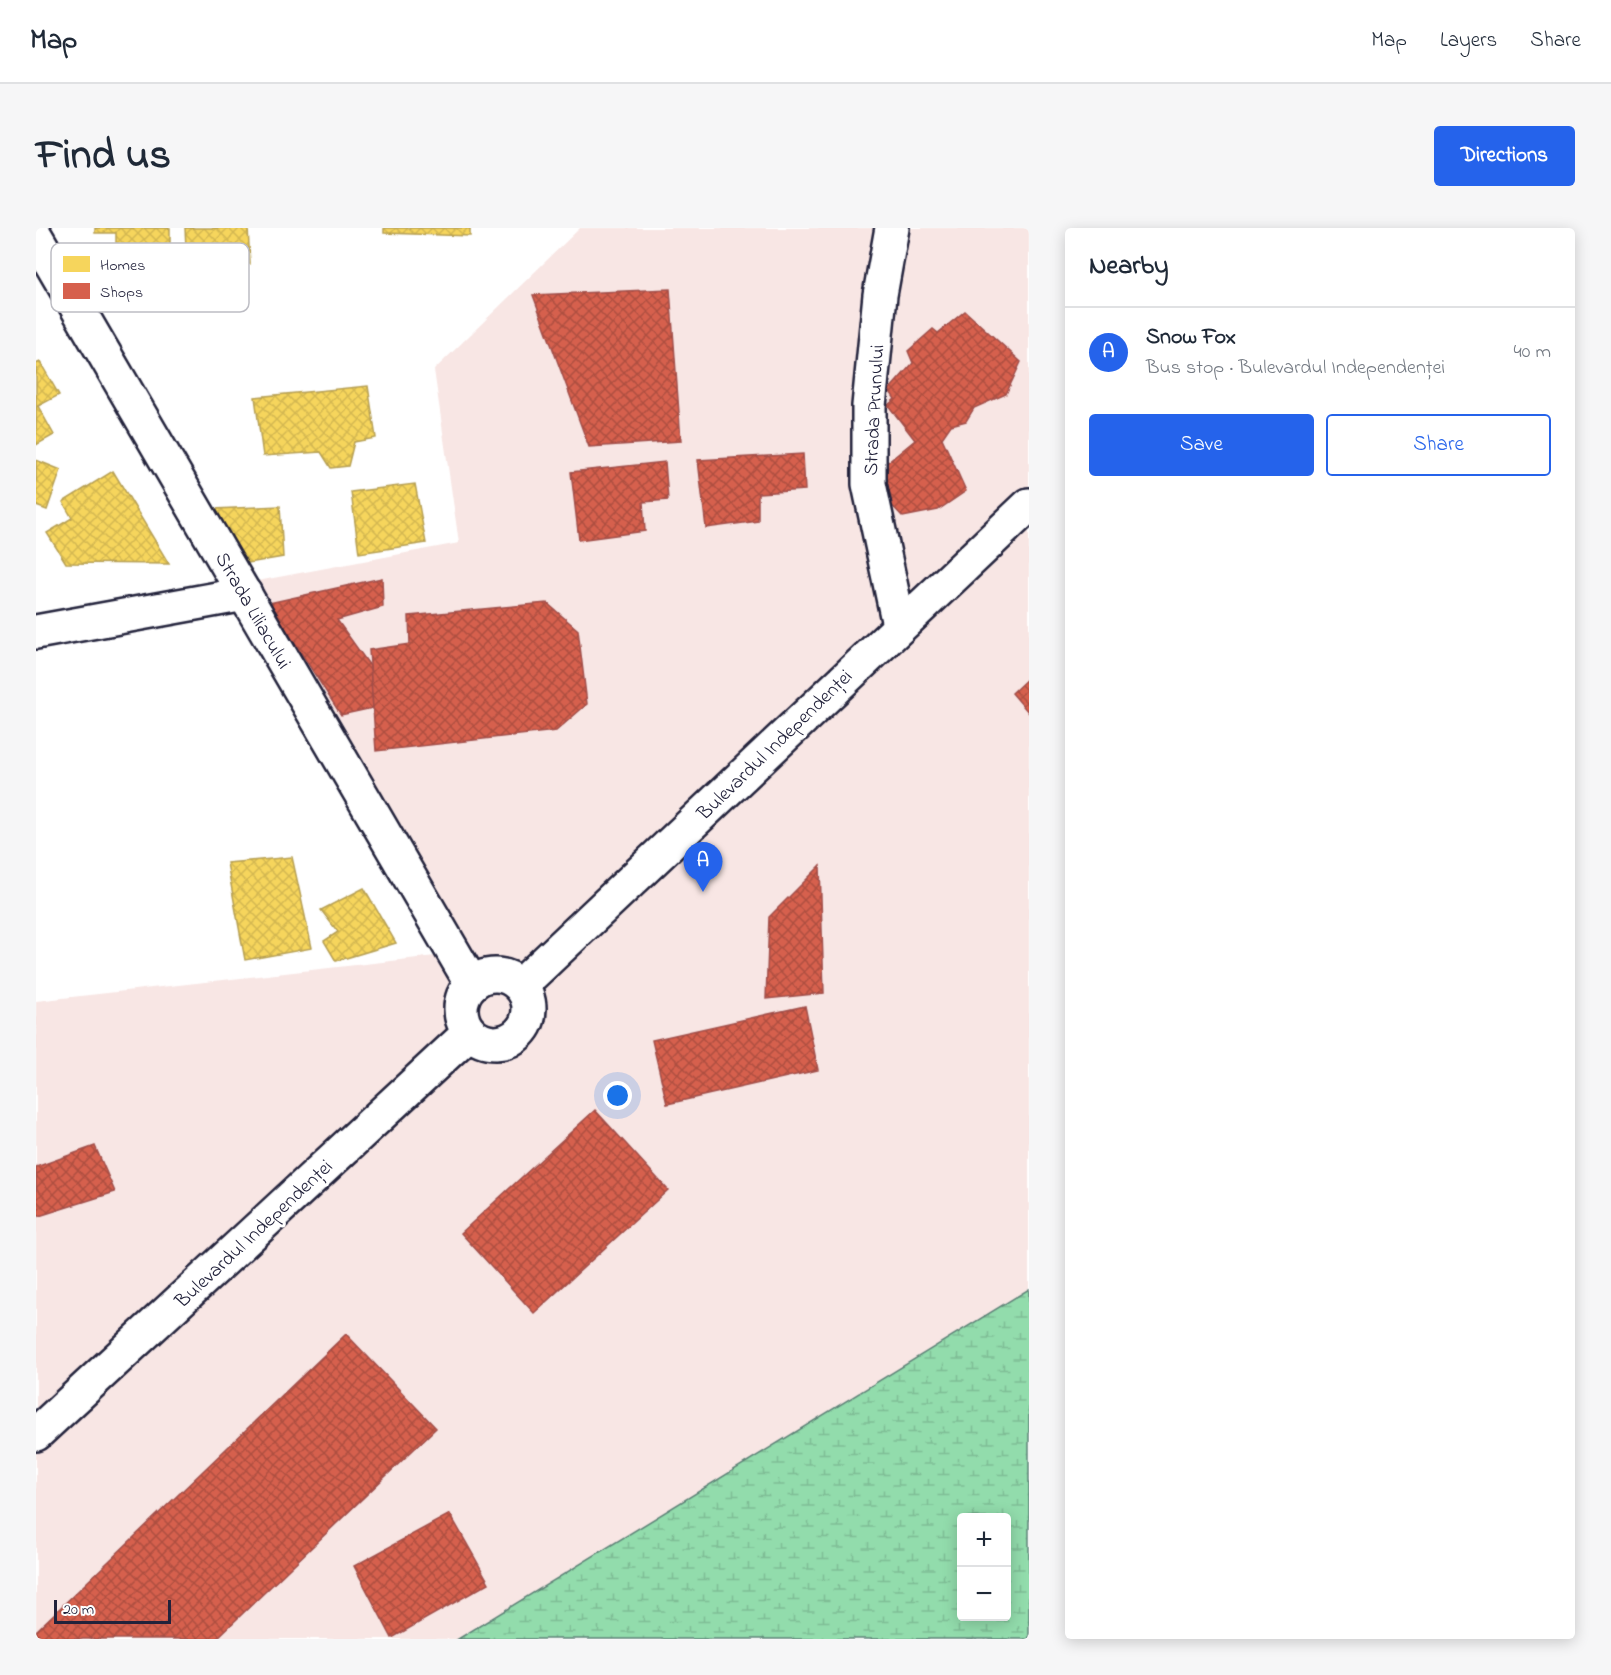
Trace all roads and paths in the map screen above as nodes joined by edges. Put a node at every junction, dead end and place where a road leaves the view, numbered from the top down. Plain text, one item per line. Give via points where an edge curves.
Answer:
1 (892, 228) edge
2 (36, 237) edge
3 (51, 263) edge
4 (80, 312) edge
5 (1029, 505) edge
6 (245, 594) junction
7 (899, 626) junction
8 (36, 632) edge
9 (472, 984) junction
10 (521, 985) junction
11 (470, 1033) junction
12 (36, 1434) edge

1 - 7 main road, Strada Prunului via 868,406 869,484
2 - 3 main road, Strada Liliacului
4 - 6 main road, Strada Liliacului
5 - 7 main road, Bulevardul Independenței
6 - 8 main road
6 - 9 main road, Strada Liliacului
7 - 10 main road, Bulevardul Independenței
9 - 10 main road via 485,976 500,974
9 - 11 main road via 463,995 461,1015
10 - 11 main road via 530,1001 529,1019 519,1034 503,1043 485,1043
11 - 12 main road, Bulevardul Independenței

